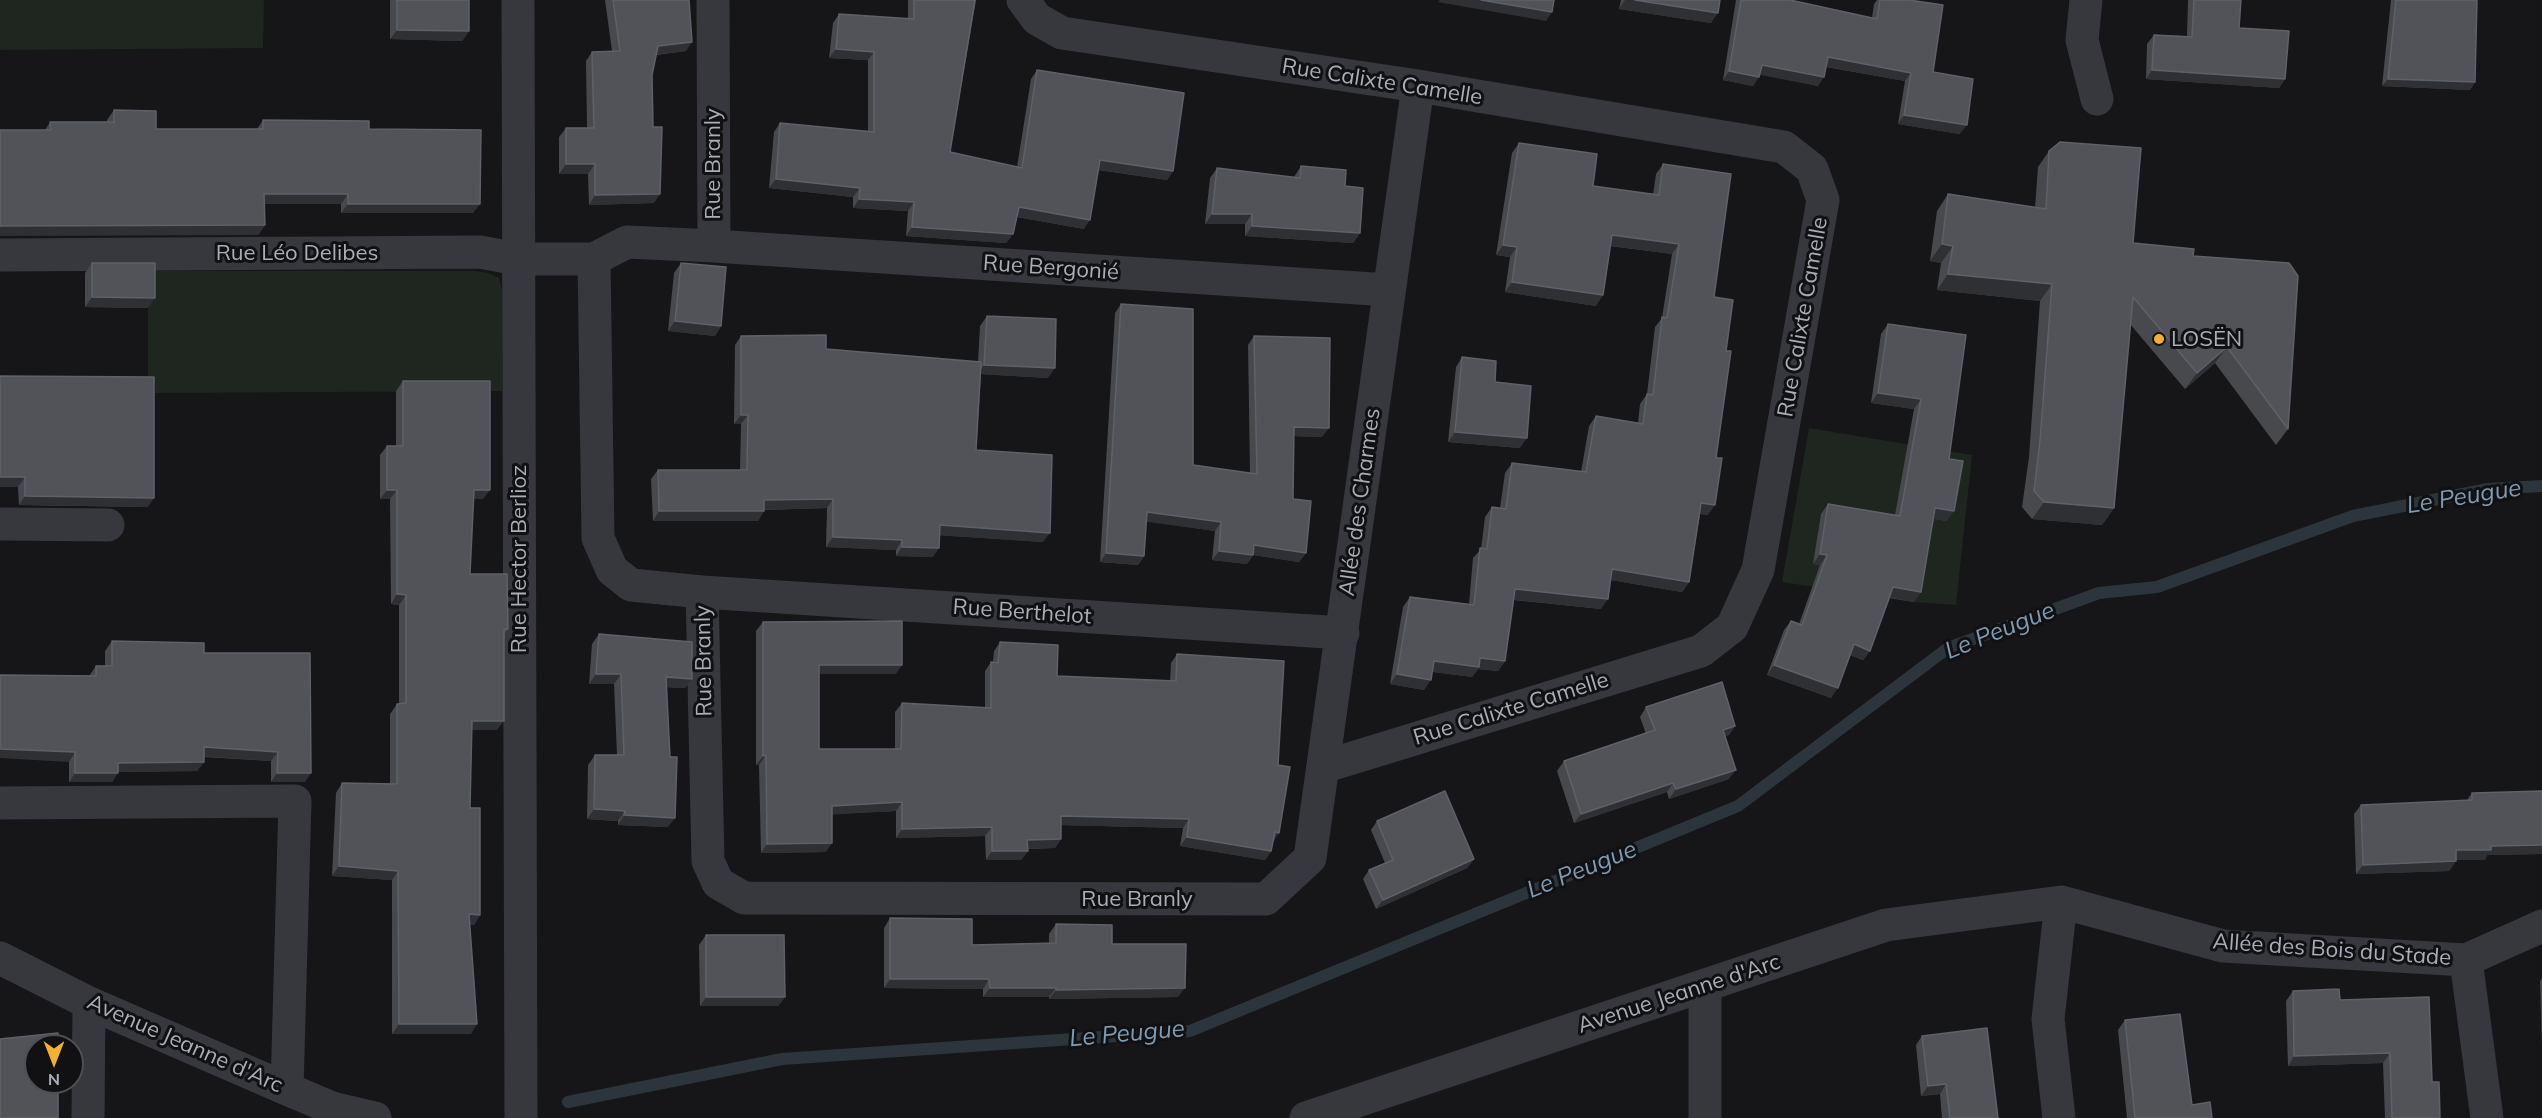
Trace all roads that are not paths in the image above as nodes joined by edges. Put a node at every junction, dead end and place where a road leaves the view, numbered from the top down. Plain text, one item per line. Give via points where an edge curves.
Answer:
1 (518, 0) edge
2 (713, 0) edge
3 (1023, 0) edge
4 (2086, 0) edge
5 (1418, 86) junction
6 (2097, 99) dead end
7 (714, 246) junction
8 (0, 255) edge
9 (518, 260) junction
10 (594, 260) junction
11 (1389, 290) junction
12 (0, 524) edge
13 (108, 525) dead end
14 (702, 592) junction
15 (1343, 633) junction
16 (1323, 767) junction
17 (0, 803) edge
18 (1266, 899) joint
19 (2061, 902) junction
20 (2542, 926) edge
21 (0, 958) edge
22 (2466, 960) junction
23 (1705, 985) junction
24 (89, 1003) junction
25 (287, 1089) junction
26 (88, 1118) edge
27 (375, 1118) edge
28 (521, 1118) edge
29 (1306, 1118) edge
30 (1706, 1118) edge
31 (2059, 1118) edge
32 (2487, 1118) edge

1 - 9 street, Rue Hector Berlioz
2 - 7 street, Rue Branly
3 - 5 street, Rue Calixte Camelle via 1037,19 1062,33
4 - 6 street via 2082,40
5 - 11 street, Allée des Charmes
5 - 16 street, Rue Calixte Camelle via 1784,147 1812,169 1823,200 1758,570 1732,627 1701,651
7 - 10 street, Rue Branly via 627,242
7 - 11 street, Rue Bergonié
8 - 9 street, Rue Léo Delibes via 480,252
9 - 10 street, Rue Léo Delibes
9 - 28 street, Rue Hector Berlioz
10 - 14 street, Rue Branly via 598,538 612,570 632,585
11 - 15 street, Allée des Charmes
12 - 13 street
14 - 15 street, Rue Berthelot
14 - 18 street, Rue Branly via 708,861 718,883 744,898
15 - 16 street, Allée des Charmes
16 - 18 street, Allée des Charmes via 1310,858
17 - 25 street via 295,801
19 - 22 street, Allée des Bois du Stade via 2223,946
19 - 23 street, Avenue Jeanne d'Arc via 1886,925
19 - 31 street via 2048,1019
20 - 22 street, Allée des Bois du Stade
21 - 24 street, Avenue Jeanne d'Arc
22 - 32 street, Allée des Bois du Stade
23 - 29 street, Avenue Jeanne d'Arc
23 - 30 street
24 - 25 street, Avenue Jeanne d'Arc
24 - 26 street
25 - 27 street, Avenue Jeanne d'Arc via 332,1108

